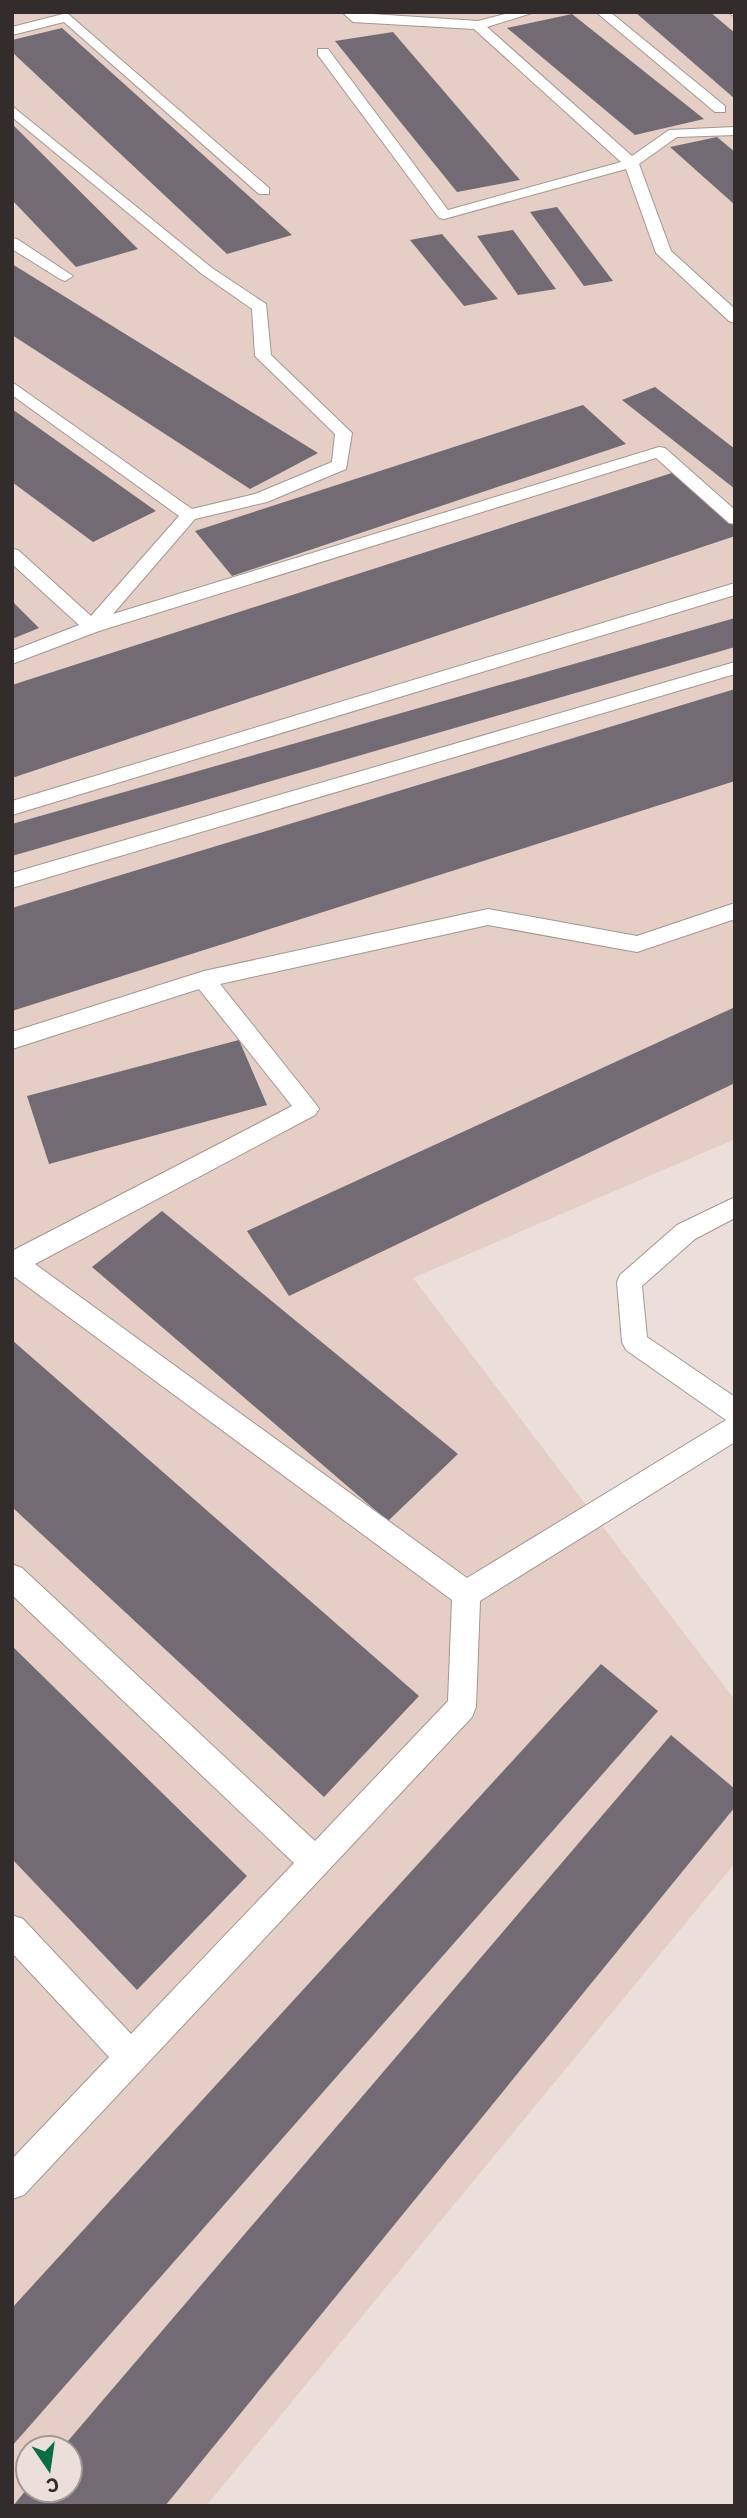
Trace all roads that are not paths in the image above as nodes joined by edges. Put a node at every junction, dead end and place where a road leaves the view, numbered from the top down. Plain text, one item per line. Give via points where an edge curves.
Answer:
1 (348, 12) edge
2 (467, 12) edge
3 (529, 12) edge
4 (602, 12) edge
5 (478, 25) junction
6 (12, 32) edge
7 (323, 52) dead end
8 (720, 109) dead end
9 (12, 110) edge
10 (735, 131) edge
11 (631, 163) junction
12 (264, 191) dead end
13 (12, 242) edge
14 (65, 276) dead end
15 (735, 317) edge
16 (12, 387) edge
17 (190, 515) junction
18 (735, 519) edge
19 (12, 554) edge
20 (735, 589) edge
21 (92, 627) junction
22 (12, 658) edge
23 (735, 668) edge
24 (12, 808) edge
25 (12, 881) edge
26 (735, 911) edge
27 (204, 979) junction
28 (12, 1041) edge
29 (735, 1207) edge
30 (13, 1262) edge
31 (735, 1412) edge
32 (735, 1428) edge
33 (12, 1577) edge
34 (466, 1594) junction
35 (315, 1862) junction
36 (12, 1930) edge
37 (131, 2057) junction
38 (12, 2183) edge

1 - 5 lane via 353,18
2 - 5 lane
3 - 5 lane
4 - 8 lane
5 - 11 lane
6 - 12 lane via 67,17
7 - 11 lane via 444,215
9 - 17 lane via 207,271 260,307 263,356 344,433 340,465 261,498
10 - 11 lane via 674,133
11 - 15 lane via 664,253
13 - 14 lane
16 - 17 lane
17 - 21 lane
18 - 21 lane via 659,452
19 - 21 lane
20 - 24 lane
21 - 22 lane
23 - 25 lane
26 - 27 lane via 637,944 488,917
27 - 28 lane
27 - 30 lane via 307,1109
29 - 31 lane via 686,1231 629,1282 635,1342
30 - 34 lane
32 - 34 lane
33 - 35 lane
34 - 35 lane via 462,1707
35 - 37 lane
36 - 37 lane
37 - 38 lane

